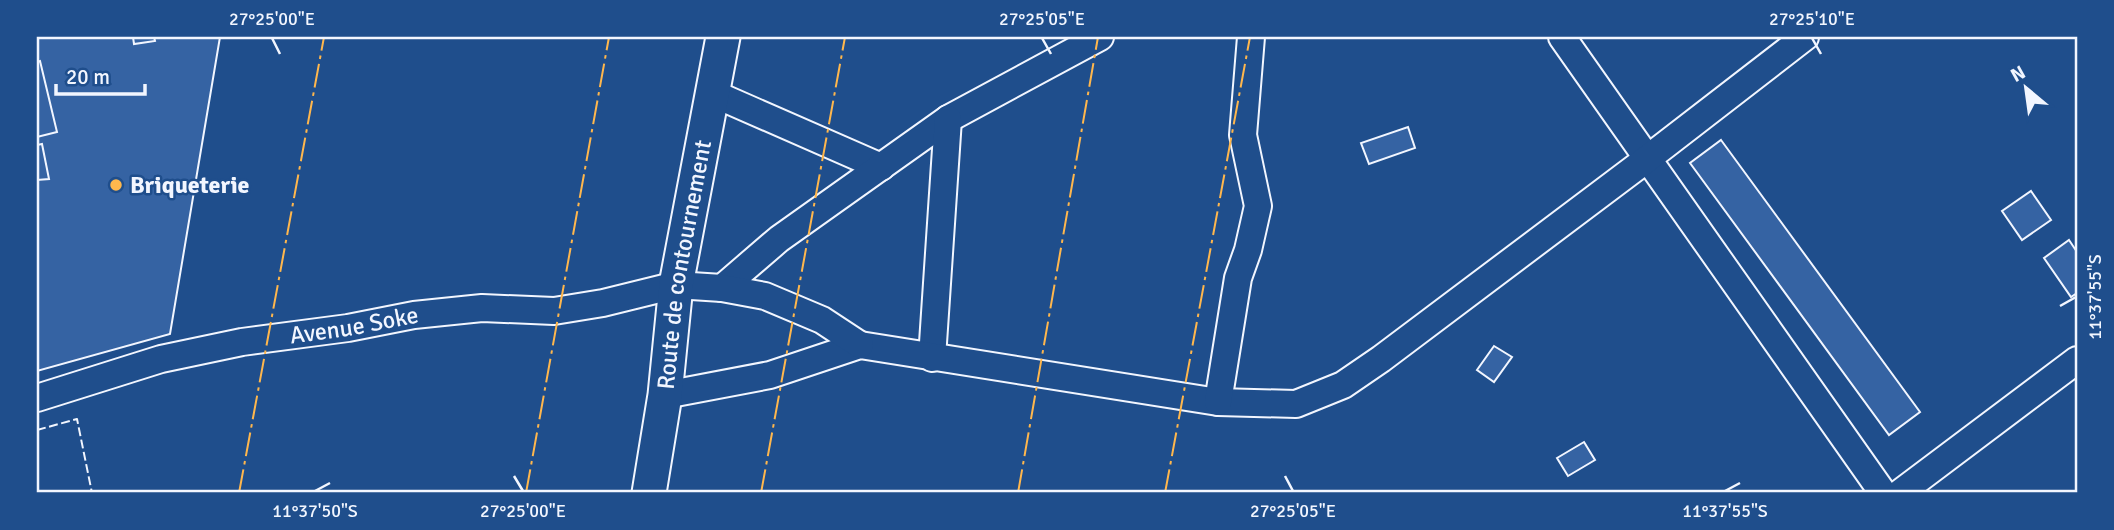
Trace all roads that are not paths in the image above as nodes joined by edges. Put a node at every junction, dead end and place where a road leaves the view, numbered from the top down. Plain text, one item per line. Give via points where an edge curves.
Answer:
1 (723, 37) edge
2 (1100, 37) edge
3 (1251, 37) edge
4 (1562, 37) edge
5 (1805, 37) edge
6 (712, 93) junction
7 (948, 119) junction
8 (1647, 159) junction
9 (881, 167) junction
10 (676, 285) junction
11 (722, 288) junction
12 (860, 345) junction
13 (932, 358) junction
14 (2077, 360) edge
15 (665, 395) junction
16 (37, 398) edge
17 (1218, 402) junction
18 (649, 493) edge
19 (1883, 493) edge
20 (1900, 493) edge

1 - 6 street, Route de contournement
2 - 7 street
3 - 17 street via 1243,135 1258,206 1238,278
4 - 8 street
5 - 8 street
6 - 9 street
6 - 10 street, Route de contournement
7 - 9 street
7 - 13 street
8 - 17 street via 1343,385 1296,404
8 - 19 street
9 - 11 street via 779,239
10 - 11 street, Avenue Soke
10 - 15 street, Route de contournement
10 - 16 street, Avenue Soke via 554,311 482,308 242,342 161,359
11 - 12 street, Avenue Soke via 765,296 822,320
12 - 13 street
12 - 15 street via 770,375
13 - 17 street
14 - 20 street
15 - 18 street, Route de contournement

